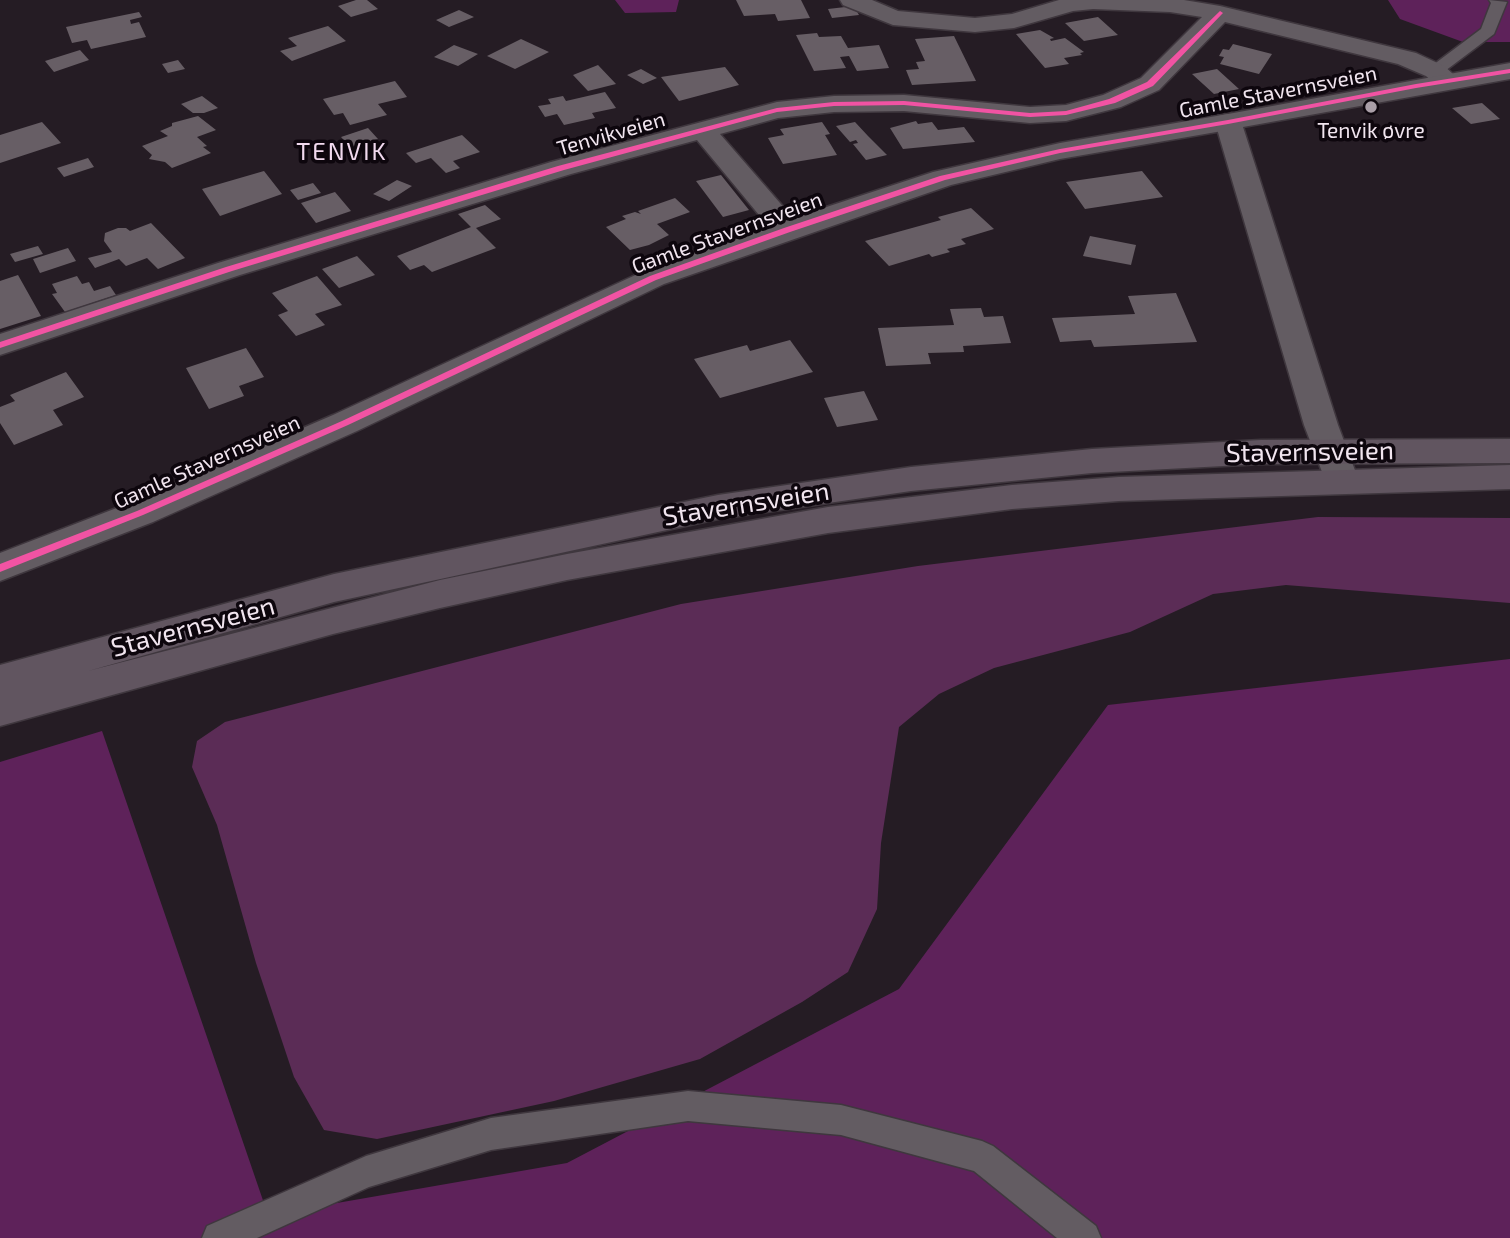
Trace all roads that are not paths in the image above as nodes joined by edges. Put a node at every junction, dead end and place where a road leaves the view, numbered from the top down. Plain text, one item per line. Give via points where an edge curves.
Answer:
1 (852, 0) edge
2 (1497, 0) edge
3 (1220, 13) junction
4 (1510, 71) edge
5 (1442, 76) junction
6 (1228, 122) junction
7 (702, 129) junction
8 (787, 229) junction
9 (0, 345) edge
10 (1510, 451) edge
11 (1335, 466) junction
12 (1510, 478) edge
13 (0, 568) edge
14 (0, 680) edge
15 (0, 710) edge
16 (219, 1238) edge
17 (1084, 1238) edge

1 - 3 street via 893,18 975,25 1014,21 1093,2 1170,5
2 - 5 lane via 1488,31
3 - 5 street via 1406,58
3 - 7 street, Tenvikveien via 1150,84 1112,101 1066,113 1030,115 904,103 834,104 777,110
4 - 5 street, Gamle Stavernsveien
5 - 6 street, Gamle Stavernsveien
6 - 8 street, Gamle Stavernsveien via 1060,151 943,178
6 - 11 street
7 - 8 street
7 - 9 street, Tenvikveien via 229,269
8 - 13 street, Gamle Stavernsveien via 653,278 309,439
10 - 11 main road, Stavernsveien
11 - 12 main road, Stavernsveien
11 - 14 main road, Stavernsveien via 1261,452 1032,466 718,507 334,588
11 - 15 main road, Stavernsveien via 1013,497 724,537 414,601
16 - 17 lane via 366,1172 491,1134 688,1106 841,1120 982,1157

